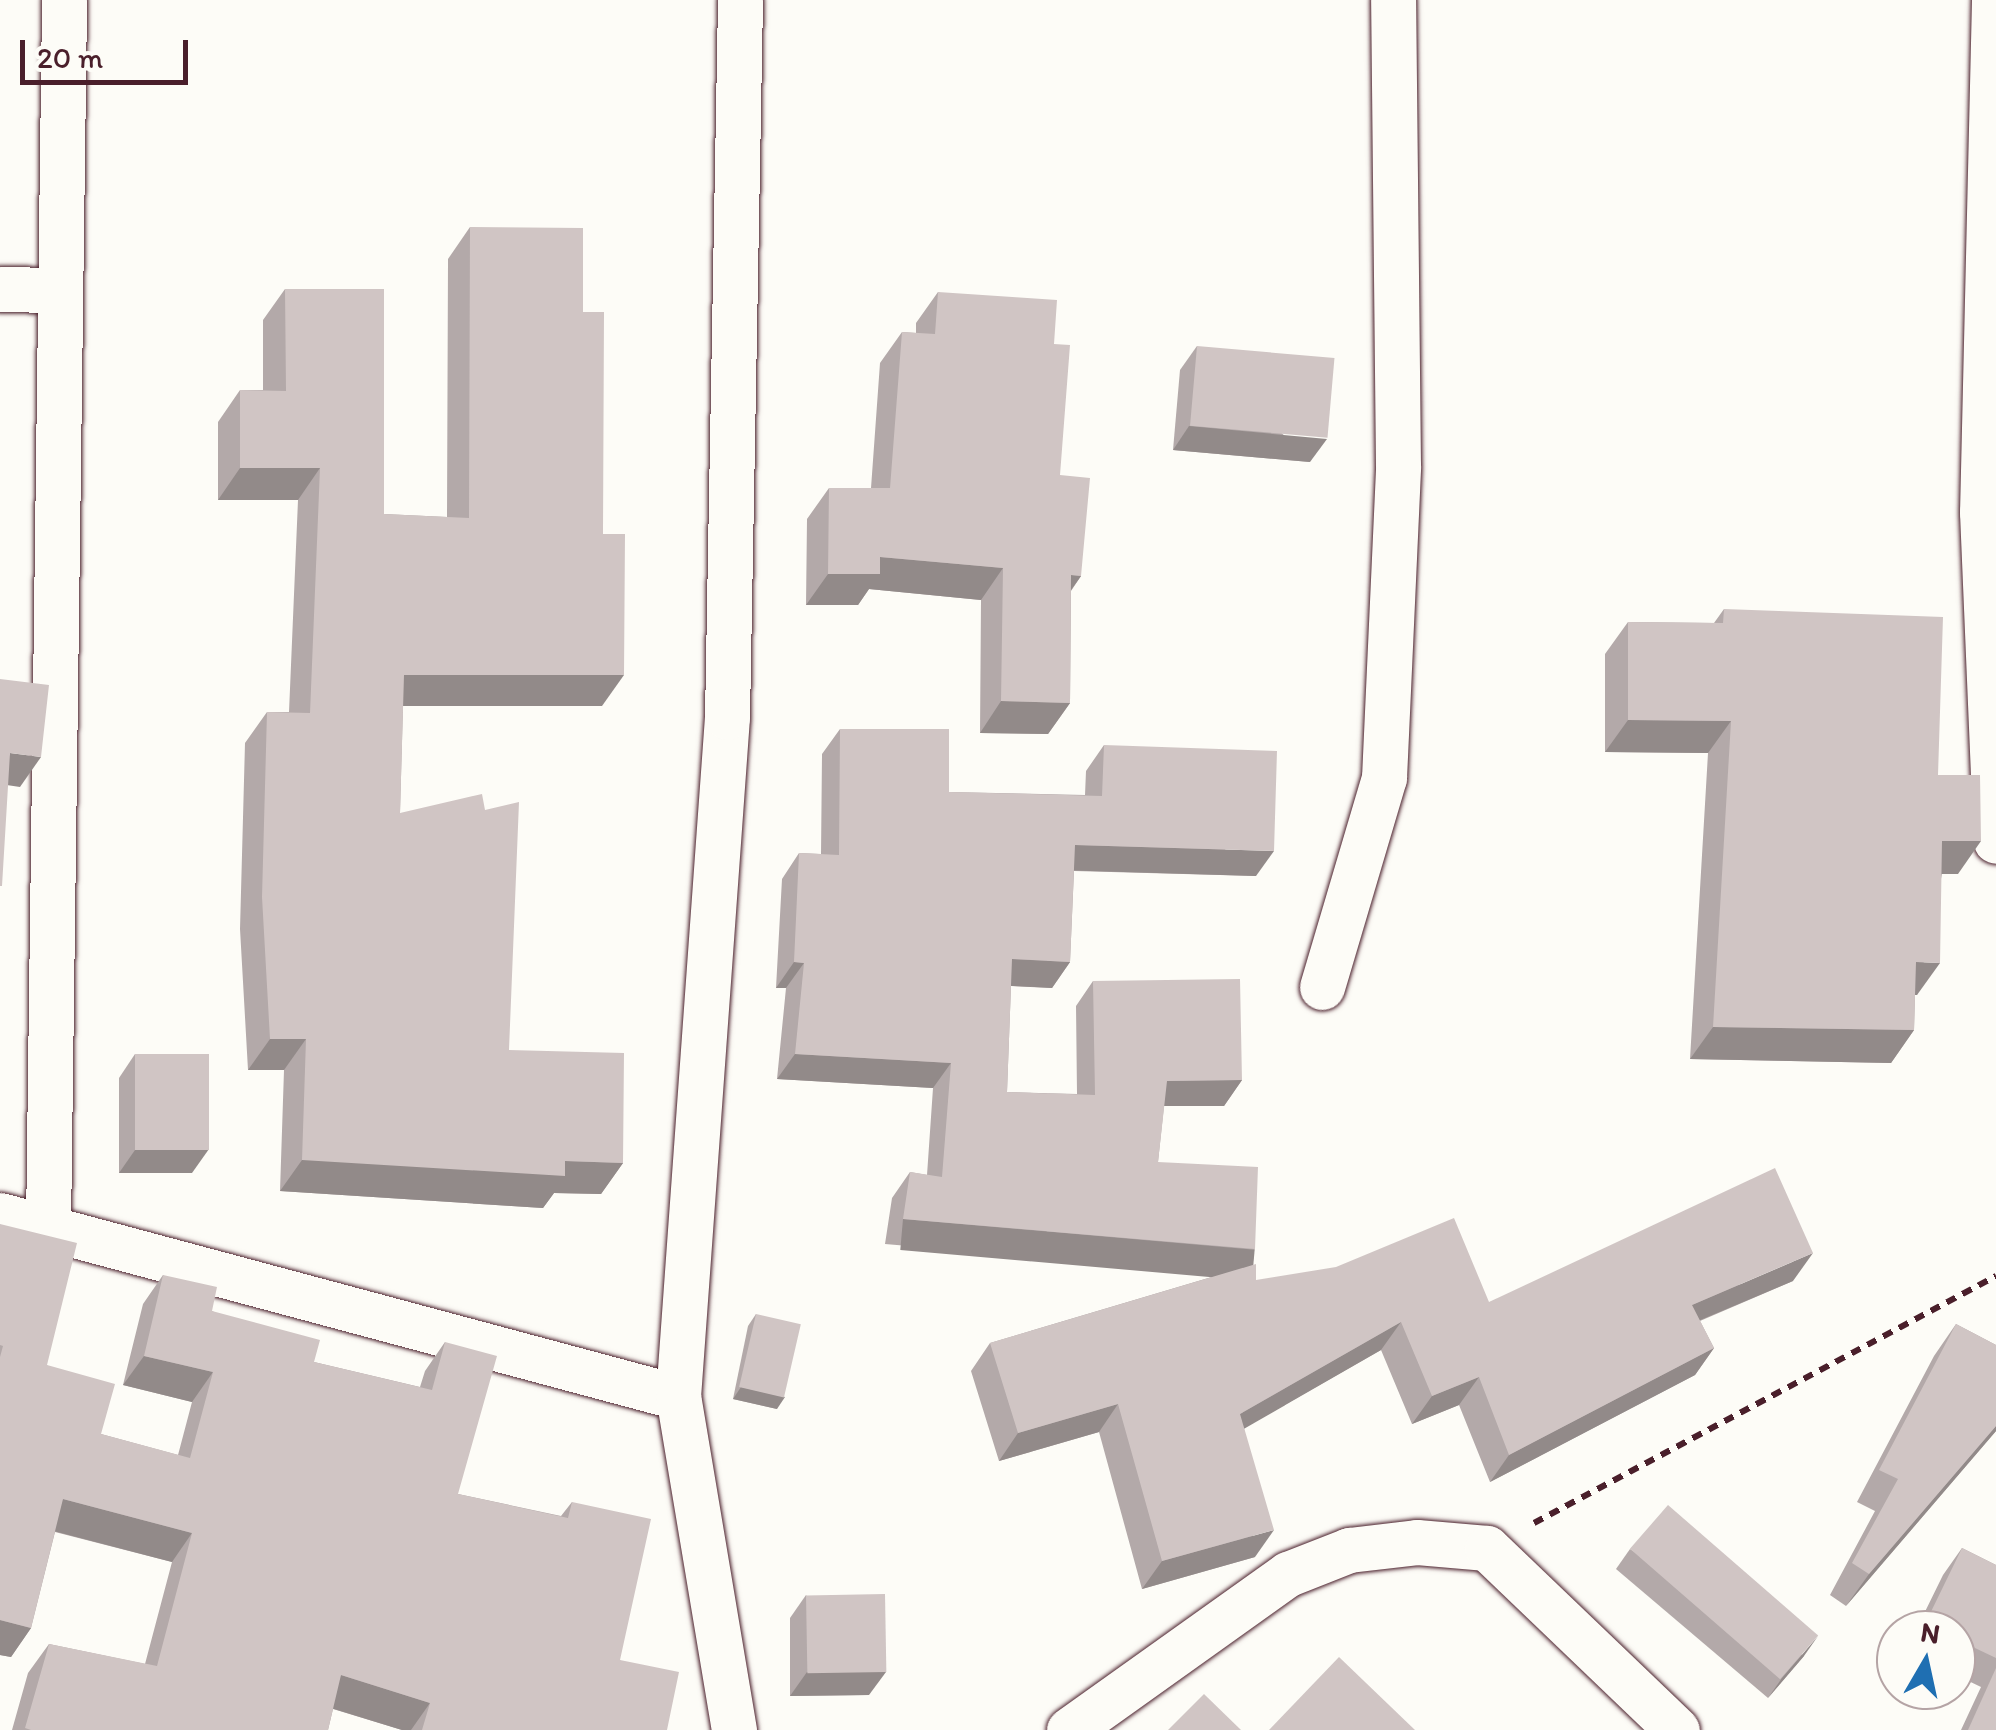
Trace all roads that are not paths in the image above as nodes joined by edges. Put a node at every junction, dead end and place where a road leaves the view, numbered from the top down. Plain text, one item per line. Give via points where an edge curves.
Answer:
1 (64, 0) edge
2 (740, 0) edge
3 (1393, 0) edge
4 (1994, 0) edge
5 (0, 289) edge
6 (56, 290) junction
7 (1996, 841) edge
8 (1322, 986) dead end
9 (0, 1215) edge
10 (48, 1227) junction
11 (678, 1397) junction
12 (734, 1730) edge
13 (1069, 1730) edge
14 (1678, 1730) edge

1 - 6 street
2 - 11 street via 727,717
3 - 8 street via 1398,466 1384,778
4 - 7 street via 1982,512
5 - 6 street
6 - 10 street
9 - 10 street
10 - 11 street
11 - 12 street
13 - 14 street via 1288,1574 1350,1550 1487,1548

